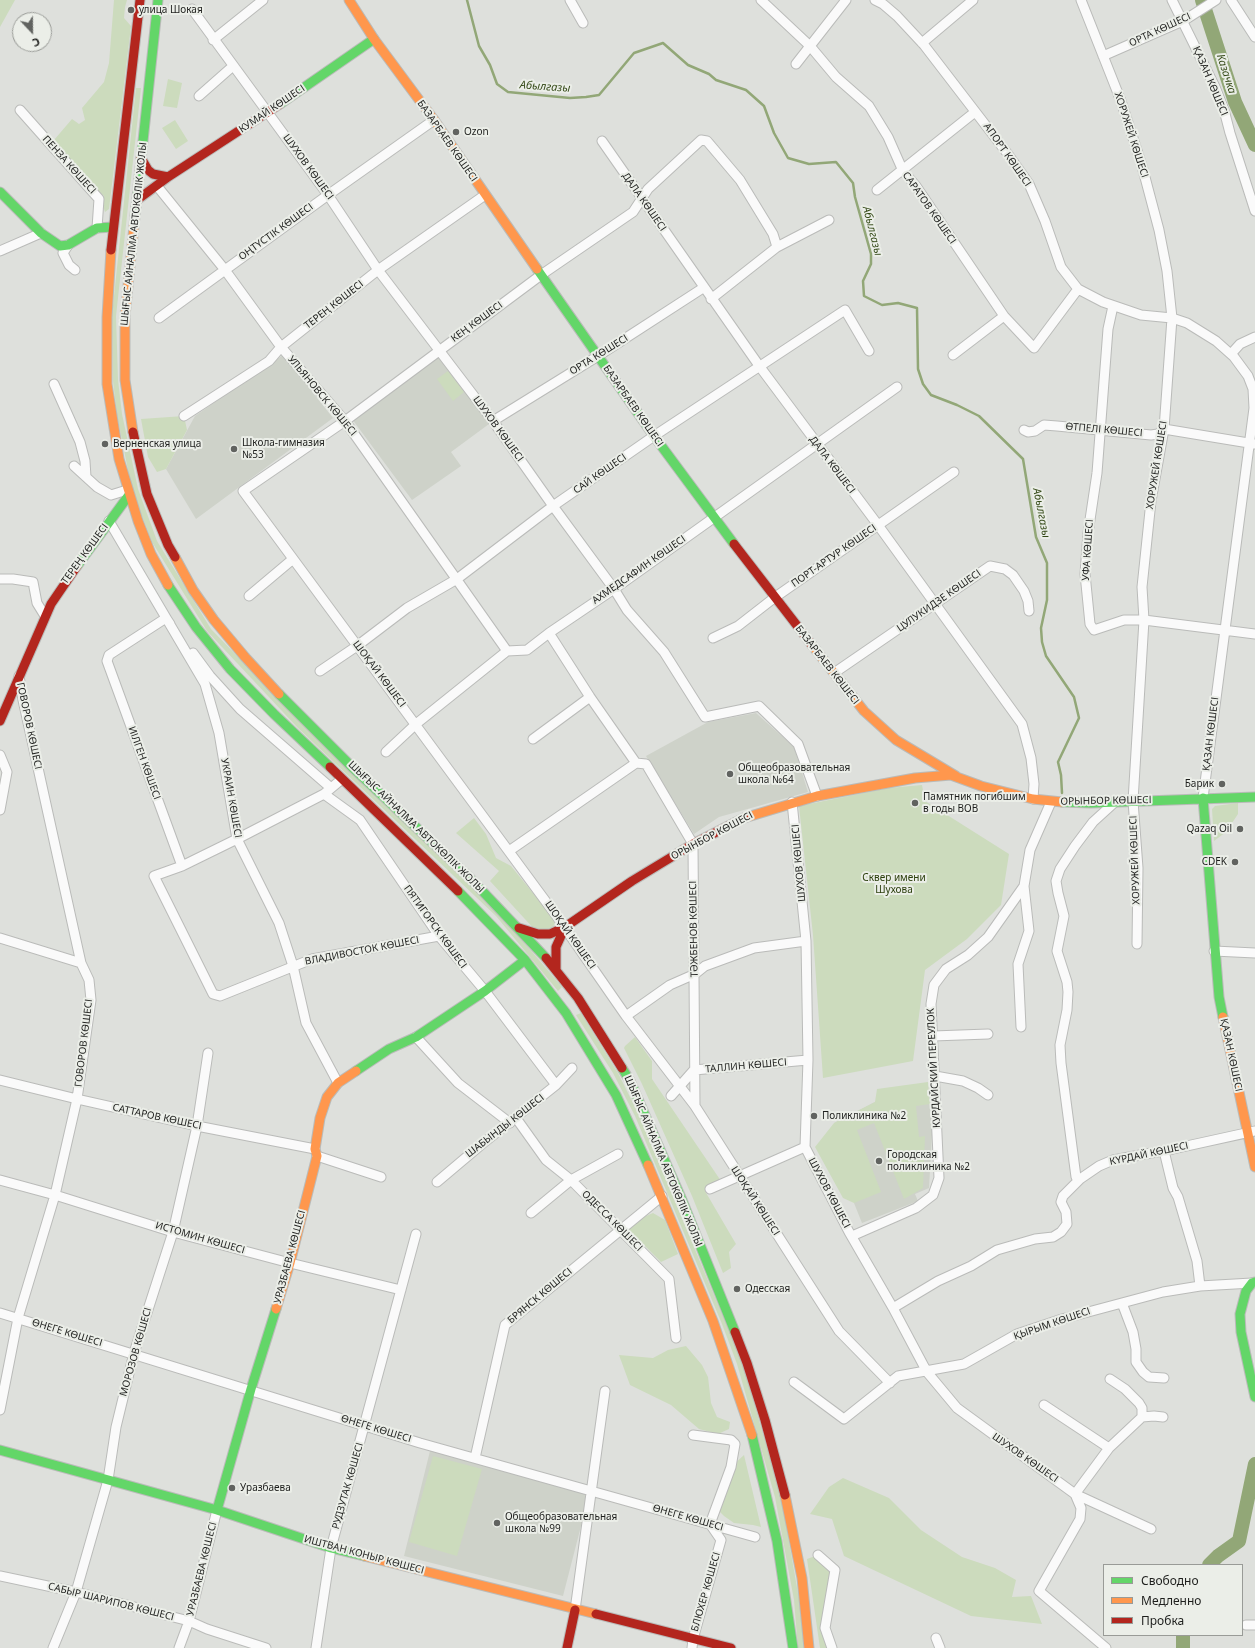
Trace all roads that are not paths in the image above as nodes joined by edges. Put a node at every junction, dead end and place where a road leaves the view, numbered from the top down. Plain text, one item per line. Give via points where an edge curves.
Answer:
1 (140, 0) edge
2 (158, 0) edge
3 (263, 0) edge
4 (349, 0) edge
5 (570, 0) edge
6 (760, 0) edge
7 (846, 0) edge
8 (875, 0) edge
9 (1081, 0) edge
10 (1172, 0) edge
11 (1231, 0) edge
12 (969, 1) edge
13 (1214, 1) edge
14 (192, 9) dead end
15 (1185, 20) junction
16 (583, 23) dead end
17 (1255, 37) edge
18 (374, 39) junction
19 (213, 40) junction
20 (922, 43) junction
21 (810, 46) junction
22 (1103, 56) junction
23 (796, 64) dead end
24 (233, 66) junction
25 (198, 96) dead end
26 (20, 110) dead end
27 (268, 112) junction
28 (975, 112) junction
29 (434, 120) junction
30 (602, 141) dead end
31 (141, 158) junction
32 (902, 171) junction
33 (168, 177) junction
34 (156, 186) junction
35 (877, 190) dead end
36 (0, 192) edge
37 (328, 195) junction
38 (485, 195) junction
39 (642, 199) junction
40 (137, 200) junction
41 (1255, 211) edge
42 (829, 220) dead end
43 (113, 227) junction
44 (97, 228) junction
45 (41, 233) junction
46 (68, 245) junction
47 (777, 247) junction
48 (0, 251) edge
49 (75, 270) dead end
50 (225, 270) junction
51 (378, 270) junction
52 (541, 276) junction
53 (703, 288) junction
54 (1078, 289) junction
55 (711, 299) junction
56 (1113, 306) junction
57 (1004, 316) junction
58 (159, 318) dead end
59 (1172, 318) junction
60 (1255, 337) edge
61 (281, 347) junction
62 (440, 349) junction
63 (869, 351) dead end
64 (1230, 354) junction
65 (953, 355) dead end
66 (598, 356) junction
67 (760, 367) junction
68 (54, 384) dead end
69 (897, 387) dead end
70 (184, 416) dead end
71 (345, 421) junction
72 (493, 421) junction
73 (1100, 429) junction
74 (1164, 429) junction
75 (1024, 430) dead end
76 (654, 436) junction
77 (1252, 443) edge
78 (817, 445) junction
79 (74, 466) dead end
80 (954, 472) dead end
81 (86, 477) junction
82 (243, 491) joint
83 (128, 492) junction
84 (553, 506) junction
85 (714, 517) junction
86 (109, 521) junction
87 (878, 525) junction
88 (294, 558) junction
89 (0, 579) edge
90 (457, 579) junction
91 (614, 589) junction
92 (249, 596) dead end
93 (774, 598) junction
94 (935, 605) junction
95 (1028, 612) dead end
96 (44, 616) junction
97 (166, 618) junction
98 (1144, 620) junction
99 (1225, 630) junction
100 (549, 633) junction
101 (1255, 634) edge
102 (712, 638) dead end
103 (357, 646) junction
104 (507, 651) junction
105 (320, 671) dead end
106 (19, 674) junction
107 (834, 674) junction
108 (590, 697) junction
109 (0, 721) edge
110 (416, 724) junction
111 (533, 739) dead end
112 (386, 752) dead end
113 (0, 755) edge
114 (636, 763) junction
115 (956, 776) junction
116 (342, 779) junction
117 (331, 788) junction
118 (324, 794) junction
119 (817, 796) junction
120 (1255, 797) edge
121 (1203, 798) junction
122 (1033, 799) junction
123 (1133, 801) junction
124 (792, 802) junction
125 (1051, 802) junction
126 (1116, 802) junction
127 (0, 810) edge
128 (237, 839) junction
129 (693, 844) junction
130 (509, 851) junction
131 (182, 866) junction
132 (1024, 886) junction
133 (565, 927) junction
134 (520, 928) junction
135 (439, 936) junction
136 (0, 938) edge
137 (806, 941) junction
138 (1137, 944) dead end
139 (1214, 951) junction
140 (1255, 953) edge
141 (524, 960) junction
142 (81, 963) junction
143 (293, 966) junction
144 (556, 969) junction
145 (695, 974) junction
146 (485, 991) junction
147 (626, 1016) junction
148 (1021, 1027) dead end
149 (988, 1034) dead end
150 (933, 1036) junction
151 (416, 1037) junction
152 (208, 1053) dead end
153 (808, 1060) junction
154 (572, 1068) dead end
155 (694, 1070) junction
156 (934, 1076) junction
157 (0, 1080) edge
158 (338, 1082) junction
159 (556, 1085) junction
160 (679, 1086) junction
161 (988, 1095) dead end
162 (671, 1096) dead end
163 (77, 1099) junction
164 (695, 1106) junction
165 (513, 1121) junction
166 (197, 1126) junction
167 (1251, 1132) edge
168 (805, 1147) junction
169 (1164, 1151) junction
170 (316, 1152) junction
171 (618, 1154) dead end
172 (1255, 1166) edge
173 (738, 1176) junction
174 (381, 1177) dead end
175 (0, 1180) edge
176 (571, 1180) junction
177 (1080, 1180) junction
178 (437, 1182) dead end
179 (710, 1189) dead end
180 (55, 1195) junction
181 (662, 1196) junction
182 (531, 1213) dead end
183 (621, 1229) junction
184 (173, 1232) junction
185 (416, 1234) dead end
186 (852, 1236) junction
187 (290, 1263) junction
188 (1253, 1283) edge
189 (1200, 1286) junction
190 (401, 1290) junction
191 (1122, 1303) junction
192 (893, 1308) junction
193 (0, 1313) edge
194 (18, 1318) junction
195 (676, 1338) dead end
196 (134, 1354) junction
197 (927, 1372) junction
198 (1164, 1378) dead end
199 (1110, 1379) dead end
200 (794, 1382) dead end
201 (890, 1383) junction
202 (251, 1389) junction
203 (605, 1391) dead end
204 (1255, 1397) edge
205 (1044, 1405) dead end
206 (0, 1410) edge
207 (1142, 1417) junction
208 (1163, 1417) dead end
209 (365, 1426) junction
210 (693, 1435) dead end
211 (1109, 1448) junction
212 (0, 1450) edge
213 (475, 1458) junction
214 (108, 1480) junction
215 (592, 1491) junction
216 (1075, 1494) junction
217 (217, 1510) junction
218 (710, 1524) junction
219 (1151, 1529) dead end
220 (755, 1537) dead end
221 (331, 1548) junction
222 (818, 1555) dead end
223 (0, 1576) edge
224 (76, 1592) junction
225 (576, 1610) junction
226 (189, 1621) junction
227 (936, 1638) dead end
228 (693, 1643) edge
229 (53, 1648) edge
230 (179, 1648) edge
231 (266, 1648) edge
232 (316, 1648) edge
233 (568, 1648) edge
234 (731, 1648) edge
235 (793, 1648) edge
236 (809, 1648) edge
237 (832, 1648) edge
238 (940, 1648) edge
239 (1106, 1648) edge

1 - 43 main road, ШЫҒЫС АЙНАЛМА АВТОКӨЛІК ЖОЛЫ
2 - 31 main road, ШЫҒЫС АЙНАЛМА АВТОКӨЛІК ЖОЛЫ
3 - 19 street
4 - 18 main road, БАЗАРБАЕВ КӨШЕСІ
5 - 16 street
6 - 21 street, САРАТОВ КӨШЕСІ
7 - 21 street
8 - 20 street, АПОРТ КӨШЕСІ via 884,4
9 - 22 street, ХОРУЖЕЙ КӨШЕСІ
10 - 15 street, ҚАЗАН КӨШЕСІ
11 - 17 street
12 - 20 street
13 - 15 street, ОРТА КӨШЕСІ
14 - 19 street, ШУХОВ КӨШЕСІ
15 - 22 street, ОРТА КӨШЕСІ
15 - 41 street, ҚАЗАН КӨШЕСІ via 1224,110
18 - 27 main road, КУМАЙ КӨШЕСІ
18 - 29 main road, БАЗАРБАЕВ КӨШЕСІ
19 - 24 street, ШУХОВ КӨШЕСІ
20 - 28 street, АПОРТ КӨШЕСІ
21 - 23 street
21 - 32 street, САРАТОВ КӨШЕСІ via 836,77 869,106 888,137
22 - 59 street, ХОРУЖЕЙ КӨШЕСІ via 1142,166 1159,230
24 - 25 street
24 - 27 street, ШУХОВ КӨШЕСІ
26 - 44 street, ПЕНЗА КӨШЕСІ via 99,199
27 - 33 main road, КУМАЙ КӨШЕСІ
27 - 37 street, ШУХОВ КӨШЕСІ
28 - 32 street
28 - 54 street, АПОРТ КӨШЕСІ via 1028,184 1061,267
29 - 37 street, ОҢТҮСТІК КӨШЕСІ
29 - 38 main road, БАЗАРБАЕВ КӨШЕСІ
30 - 39 street, ДАЛА КӨШЕСІ
31 - 33 main road via 153,174
31 - 40 main road, ШЫҒЫС АЙНАЛМА АВТОКӨЛІК ЖОЛЫ
32 - 35 street
32 - 57 street, САРАТОВ КӨШЕСІ via 916,186
33 - 34 main road, КУМАЙ КӨШЕСІ
34 - 40 main road, КУМАЙ КӨШЕСІ
34 - 50 street, УЛЬЯНОВСК КӨШЕСІ
36 - 45 main road
37 - 50 street, ОҢТҮСТІК КӨШЕСІ
37 - 51 street, ШУХОВ КӨШЕСІ
38 - 51 street, ТЕРЕҢ КӨШЕСІ
38 - 52 main road, БАЗАРБАЕВ КӨШЕСІ
39 - 47 street, КЕҢ КӨШЕСІ via 648,189 701,140 707,141 740,180 773,234
39 - 52 street, КЕҢ КӨШЕСІ via 633,212
39 - 53 street, ДАЛА КӨШЕСІ
40 - 134 main road, ШЫҒЫС АЙНАЛМА АВТОКӨЛІК ЖОЛЫ via 125,316 125,380 134,444 147,494 168,545 193,590 245,657 353,768
42 - 47 street
43 - 44 main road
43 - 83 main road, ШЫҒЫС АЙНАЛМА АВТОКӨЛІК ЖОЛЫ via 107,317 107,384 119,459
44 - 46 main road
45 - 46 main road via 60,246
45 - 48 street
46 - 49 street via 63,253 69,265
47 - 55 street
50 - 58 street, ОҢТҮСТІК КӨШЕСІ
50 - 61 street, УЛЬЯНОВСК КӨШЕСІ
51 - 61 street, ТЕРЕҢ КӨШЕСІ
51 - 62 street, ШУХОВ КӨШЕСІ
52 - 62 street, КЕҢ КӨШЕСІ
52 - 66 main road, БАЗАРБАЕВ КӨШЕСІ
53 - 55 street, ДАЛА КӨШЕСІ
53 - 66 street, ОРТА КӨШЕСІ
54 - 56 street, АПОРТ КӨШЕСІ
54 - 57 street, САРАТОВ КӨШЕСІ via 1034,348
55 - 67 street, ДАЛА КӨШЕСІ
56 - 59 street, АПОРТ КӨШЕСІ via 1141,315
56 - 73 street, УФА КӨШЕСІ via 1106,343
57 - 65 street
59 - 64 street, ҚАЗАН КӨШЕСІ via 1201,331
59 - 74 street, ХОРУЖЕЙ КӨШЕСІ
60 - 64 street via 1240,344
61 - 70 street, ТЕРЕҢ КӨШЕСІ via 270,361
61 - 71 street, УЛЬЯНОВСК КӨШЕСІ
62 - 71 street, КЕҢ КӨШЕСІ
62 - 72 street, ШУХОВ КӨШЕСІ
63 - 67 street, САЙ КӨШЕСІ via 845,310
64 - 77 street, ҚАЗАН КӨШЕСІ via 1248,376 1253,389
66 - 72 street, ОРТА КӨШЕСІ
66 - 76 main road, БАЗАРБАЕВ КӨШЕСІ
67 - 76 street, САЙ КӨШЕСІ
67 - 78 street, ДАЛА КӨШЕСІ
68 - 81 street via 80,442
69 - 78 street, АХМЕДСАФИН КӨШЕСІ
71 - 82 street, КЕҢ КӨШЕСІ
71 - 90 street, УЛЬЯНОВСК КӨШЕСІ
72 - 84 street, ШУХОВ КӨШЕСІ
73 - 74 street, ӨТПЕЛІ КӨШЕСІ via 1151,435 1158,434
73 - 75 street, ӨТПЕЛІ КӨШЕСІ via 1044,425 1035,431
73 - 98 street, УФА КӨШЕСІ via 1085,574 1090,624 1094,630 1124,620
74 - 77 street, ӨТПЕЛІ КӨШЕСІ
74 - 98 street, ХОРУЖЕЙ КӨШЕСІ via 1151,501 1142,587
76 - 84 street, САЙ КӨШЕСІ
76 - 85 main road, БАЗАРБАЕВ КӨШЕСІ
77 - 99 street, ҚАЗАН КӨШЕСІ
78 - 85 street, АХМЕДСАФИН КӨШЕСІ
78 - 87 street, ДАЛА КӨШЕСІ
79 - 81 street
80 - 87 street, ПОРТ-АРТУР КӨШЕСІ
81 - 83 street via 111,495
82 - 88 street, ШОҚАЙ КӨШЕСІ
83 - 86 main road, ТЕРЕҢ КӨШЕСІ
83 - 116 main road, ШЫҒЫС АЙНАЛМА АВТОКӨЛІК ЖОЛЫ via 151,554 172,592 196,627 268,708
84 - 90 street, САЙ КӨШЕСІ
84 - 91 street, ШУХОВ КӨШЕСІ
85 - 91 street, АХМЕДСАФИН КӨШЕСІ
85 - 93 main road, БАЗАРБАЕВ КӨШЕСІ
86 - 96 main road, ТЕРЕҢ КӨШЕСІ
86 - 97 street, УКРАИН КӨШЕСІ
87 - 93 street, ПОРТ-АРТУР КӨШЕСІ
87 - 94 street, ДАЛА КӨШЕСІ
88 - 92 street
88 - 103 street, ШОҚАЙ КӨШЕСІ
89 - 96 street via 33,582 37,603
90 - 103 street, САЙ КӨШЕСІ via 407,608
90 - 104 street, УЛЬЯНОВСК КӨШЕСІ
91 - 100 street, АХМЕДСАФИН КӨШЕСІ
91 - 119 street, ШУХОВ КӨШЕСІ via 626,610 664,652 705,716 759,706 798,744
93 - 102 street, ПОРТ-АРТУР КӨШЕСІ via 738,626
93 - 107 main road, БАЗАРБАЕВ КӨШЕСІ
94 - 95 street, ЦУЛУКИДЗЕ КӨШЕСІ via 990,566 1004,569 1013,575 1024,591 1028,601
94 - 107 street, ЦУЛУКИДЗЕ КӨШЕСІ
94 - 122 street, ДАЛА КӨШЕСІ via 1022,724 1031,758
96 - 106 main road, ТЕРЕҢ КӨШЕСІ
97 - 117 street via 210,676 240,709
97 - 128 street, УКРАИН КӨШЕСІ via 205,684 219,733
97 - 131 street, ИІЛГЕН КӨШЕСІ via 109,655 107,661
98 - 99 street, УФА КӨШЕСІ
98 - 123 street, ХОРУЖЕЙ КӨШЕСІ
99 - 101 street, УФА КӨШЕСІ
99 - 121 street, ҚАЗАН КӨШЕСІ
100 - 104 street, АХМЕДСАФИН КӨШЕСІ via 527,650
100 - 108 street
103 - 105 street, САЙ КӨШЕСІ
103 - 110 street, ШОҚАЙ КӨШЕСІ
104 - 110 street
106 - 109 main road, ТЕРЕҢ КӨШЕСІ
106 - 142 street, ГОВОРОВ КӨШЕСІ
107 - 115 main road, БАЗАРБАЕВ КӨШЕСІ via 864,711 896,740
108 - 111 street
108 - 114 street
110 - 112 street
110 - 130 street, ШОҚАЙ КӨШЕСІ
113 - 127 street via 7,772
114 - 129 street, ТӘЖБЕНОВ КӨШЕСІ via 646,764
114 - 130 street
115 - 119 main road, ОРЫНБОР КӨШЕСІ via 947,774 915,778
115 - 122 main road, ОРЫНБОР КӨШЕСІ via 981,786
116 - 117 street
116 - 141 main road, ШЫҒЫС АЙНАЛМА АВТОКӨЛІК ЖОЛЫ via 448,881
117 - 118 street
118 - 128 street
118 - 135 street, ПЯТИГОРСК КӨШЕСІ via 360,820
119 - 124 main road, ОРЫНБОР КӨШЕСІ
120 - 121 main road, ОРЫНБОР КӨШЕСІ
121 - 123 main road, ОРЫНБОР КӨШЕСІ
121 - 139 main road, ҚАЗАН КӨШЕСІ
122 - 125 main road, ОРЫНБОР КӨШЕСІ
123 - 126 main road, ОРЫНБОР КӨШЕСІ
123 - 138 street, ХОРУЖЕЙ КӨШЕСІ via 1138,868
124 - 129 main road, ОРЫНБОР КӨШЕСІ via 743,818
124 - 137 street, ШУХОВ КӨШЕСІ
125 - 126 main road, ОРЫНБОР КӨШЕСІ
125 - 132 street via 1030,850
126 - 177 street via 1093,822 1060,869 1056,882 1064,916 1057,951 1068,992 1060,1045 1061,1063 1076,1176
128 - 131 street
128 - 143 street, УКРАИН КӨШЕСІ via 279,923
129 - 133 main road, ОРЫНБОР КӨШЕСІ via 632,881
129 - 145 street, ТӘЖБЕНОВ КӨШЕСІ
130 - 133 street, ШОҚАЙ КӨШЕСІ
131 - 143 street, ВЛАДИВОСТОК КӨШЕСІ via 154,876 213,994 220,996
132 - 148 street via 1029,931 1018,964
132 - 150 street, КУРДАЙСКИЙ ПЕРЕУЛОК via 988,937 968,955 946,969 934,985 931,1004
133 - 134 main road, ОРЫНБОР КӨШЕСІ via 550,934 538,934
133 - 144 main road via 556,947
133 - 147 street, ШОҚАЙ КӨШЕСІ
134 - 144 main road, ШЫҒЫС АЙНАЛМА АВТОКӨЛІК ЖОЛЫ
135 - 143 street, ВЛАДИВОСТОК КӨШЕСІ via 312,959
135 - 146 street, ПЯТИГОРСК КӨШЕСІ
136 - 142 street
137 - 145 street via 754,948 705,966
137 - 153 street, ШУХОВ КӨШЕСІ
139 - 140 street
139 - 167 main road, ҚАЗАН КӨШЕСІ via 1218,997
141 - 146 main road, УРАЗБАЕВА КӨШЕСІ
141 - 181 main road, ШЫҒЫС АЙНАЛМА АВТОКӨЛІК ЖОЛЫ via 566,1013 616,1095
142 - 163 street, ГОВОРОВ КӨШЕСІ via 89,980 91,1000
143 - 158 street, УКРАИН КӨШЕСІ via 306,1023
144 - 236 main road, ШЫҒЫС АЙНАЛМА АВТОКӨЛІК ЖОЛЫ via 578,998 630,1081 682,1200 747,1363 785,1493 802,1578
145 - 147 street via 670,985
145 - 155 street, ТӘЖБЕНОВ КӨШЕСІ
146 - 151 main road, УРАЗБАЕВА КӨШЕСІ
146 - 159 street, ПЯТИГОРСК КӨШЕСІ
147 - 160 street, ШОҚАЙ КӨШЕСІ
149 - 150 street
150 - 156 street, КУРДАЙСКИЙ ПЕРЕУЛОК
151 - 158 main road, УРАЗБАЕВА КӨШЕСІ via 389,1048
151 - 165 street, ОДЕССА КӨШЕСІ via 458,1083
152 - 166 street, МОРОЗОВ КӨШЕСІ
153 - 155 street, ТАЛЛИН КӨШЕСІ
153 - 168 street, ШУХОВ КӨШЕСІ
154 - 159 street, ШАБЫНДЫ КӨШЕСІ
155 - 160 street, ТАЛЛИН КӨШЕСІ
155 - 164 street, ТӘЖБЕНОВ КӨШЕСІ
156 - 161 street via 963,1081
156 - 186 street, КУРДАЙСКИЙ ПЕРЕУЛОК via 939,1178 932,1195 916,1208
157 - 163 street, САТТАРОВ КӨШЕСІ
158 - 170 main road, УРАЗБАЕВА КӨШЕСІ via 327,1098 320,1118
159 - 165 street, ШАБЫНДЫ КӨШЕСІ
160 - 162 street, ТАЛЛИН КӨШЕСІ
160 - 164 street, ШОҚАЙ КӨШЕСІ
163 - 166 street, САТТАРОВ КӨШЕСІ
163 - 180 street, ГОВОРОВ КӨШЕСІ
164 - 173 street, ШОҚАЙ КӨШЕСІ
165 - 176 street, ОДЕССА КӨШЕСІ via 546,1160
165 - 178 street, ШАБЫНДЫ КӨШЕСІ via 476,1148
166 - 170 street, САТТАРОВ КӨШЕСІ
166 - 184 street, МОРОЗОВ КӨШЕСІ
167 - 169 street, КҮРДАЙ КӨШЕСІ
167 - 172 main road, ҚАЗАН КӨШЕСІ
168 - 173 street
168 - 186 street, ШУХОВ КӨШЕСІ
169 - 177 street, КҮРДАЙ КӨШЕСІ via 1113,1160 1099,1166
169 - 189 street via 1173,1188 1197,1261
170 - 174 street, САТТАРОВ КӨШЕСІ
170 - 187 main road, УРАЗБАЕВА КӨШЕСІ
171 - 176 street
173 - 179 street
173 - 201 street, ШОҚАЙ КӨШЕСІ via 839,1331
175 - 180 street, ИСТОМИН КӨШЕСІ
176 - 182 street
176 - 183 street, ОДЕССА КӨШЕСІ
177 - 192 street, КҮРДАЙ КӨШЕСІ via 1063,1196 1061,1202 1066,1212 1067,1224 1061,1232 1053,1237 1035,1239 997,1250
180 - 184 street, ИСТОМИН КӨШЕСІ
180 - 194 street, ГОВОРОВ КӨШЕСІ
181 - 183 street, БРЯНСК КӨШЕСІ
181 - 235 main road, ШЫҒЫС АЙНАЛМА АВТОКӨЛІК ЖОЛЫ via 713,1322 750,1427 777,1541
183 - 195 street, ОДЕССА КӨШЕСІ via 669,1279
183 - 213 street, БРЯНСК КӨШЕСІ via 505,1325
184 - 187 street, ИСТОМИН КӨШЕСІ
184 - 196 street, МОРОЗОВ КӨШЕСІ
185 - 190 street, РУДЗУТАК КӨШЕСІ
186 - 192 street, ШУХОВ КӨШЕСІ
187 - 190 street, ИСТОМИН КӨШЕСІ
187 - 202 main road, УРАЗБАЕВА КӨШЕСІ
188 - 189 street, ҚЫРЫМ КӨШЕСІ
188 - 204 main road via 1243,1299 1240,1314 1241,1332
189 - 191 street, ҚЫРЫМ КӨШЕСІ via 1163,1292
190 - 209 street, РУДЗУТАК КӨШЕСІ
191 - 197 street, ҚЫРЫМ КӨШЕСІ via 1017,1334 964,1364
191 - 198 street via 1133,1332 1136,1362 1149,1378
192 - 197 street, ШУХОВ КӨШЕСІ
193 - 194 street, ӨНЕГЕ КӨШЕСІ
194 - 196 street, ӨНЕГЕ КӨШЕСІ
194 - 206 street, ГОВОРОВ КӨШЕСІ
196 - 202 street, ӨНЕГЕ КӨШЕСІ
196 - 214 street, МОРОЗОВ КӨШЕСІ via 116,1426
197 - 201 street, ҚЫРЫМ КӨШЕСІ via 898,1376
197 - 216 street, ШУХОВ КӨШЕСІ via 957,1408
199 - 207 street via 1125,1389 1138,1403 1142,1408
200 - 201 street, ҚЫРЫМ КӨШЕСІ via 844,1419
202 - 209 street, ӨНЕГЕ КӨШЕСІ
202 - 217 main road, УРАЗБАЕВА КӨШЕСІ
203 - 215 street
205 - 211 street
207 - 208 street
207 - 211 street
209 - 213 street, ӨНЕГЕ КӨШЕСІ
209 - 221 street, РУДЗУТАК КӨШЕСІ
210 - 218 street via 731,1440 735,1444 732,1467
211 - 216 street
212 - 214 main road, ИШТВАН КОНЫР КӨШЕСІ
213 - 215 street, ӨНЕГЕ КӨШЕСІ
214 - 217 main road, ИШТВАН КОНЫР КӨШЕСІ
214 - 224 street, МОРОЗОВ КӨШЕСІ
215 - 218 street, ӨНЕГЕ КӨШЕСІ
215 - 225 street
216 - 219 street, ШУХОВ КӨШЕСІ
216 - 239 street via 1080,1508 1080,1519 1039,1591
217 - 221 main road, ИШТВАН КОНЫР КӨШЕСІ
217 - 226 street, УРАЗБАЕВА КӨШЕСІ
218 - 220 street, ӨНЕГЕ КӨШЕСІ
218 - 228 street, БЛЮХЕР КӨШЕСІ via 721,1540
221 - 225 main road, ИШТВАН КОНЫР КӨШЕСІ
221 - 232 street, РУДЗУТАК КӨШЕСІ
222 - 237 street via 835,1570 825,1628
223 - 224 street, САБЫР ШАРИПОВ КӨШЕСІ
224 - 226 street, САБЫР ШАРИПОВ КӨШЕСІ
224 - 229 street, МОРОЗОВ КӨШЕСІ
225 - 228 main road, ИШТВАН КОНЫР КӨШЕСІ
225 - 233 main road
226 - 230 street, УРАЗБАЕВА КӨШЕСІ
226 - 231 street, САБЫР ШАРИПОВ КӨШЕСІ
227 - 238 street
228 - 234 main road, ИШТВАН КОНЫР КӨШЕСІ

